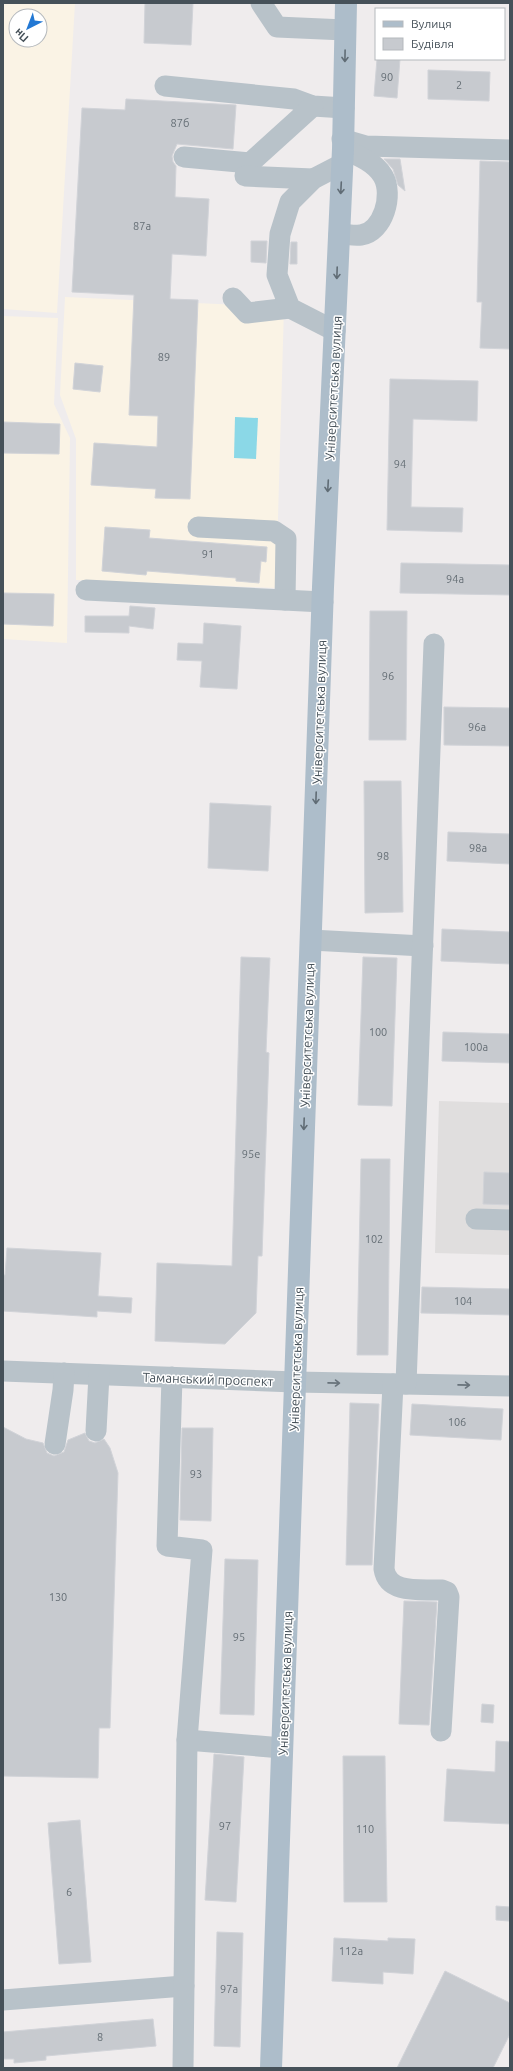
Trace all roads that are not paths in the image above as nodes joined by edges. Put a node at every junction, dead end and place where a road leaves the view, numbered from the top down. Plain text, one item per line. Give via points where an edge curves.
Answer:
1 (261, 3) edge
2 (346, 3) edge
3 (345, 30) junction
4 (165, 86) dead end
5 (313, 106) junction
6 (344, 108) junction
7 (510, 150) edge
8 (342, 151) junction
9 (184, 158) dead end
10 (245, 176) dead end
11 (312, 179) junction
12 (339, 234) junction
13 (233, 298) dead end
14 (290, 308) junction
15 (335, 331) junction
16 (198, 527) dead end
17 (86, 590) dead end
18 (285, 600) junction
19 (323, 602) junction
20 (434, 644) dead end
21 (311, 940) junction
22 (423, 946) junction
23 (476, 1219) dead end
24 (510, 1220) edge
25 (3, 1371) edge
26 (64, 1373) junction
27 (100, 1375) junction
28 (172, 1377) junction
29 (295, 1382) junction
30 (400, 1384) junction
31 (510, 1386) edge
32 (96, 1431) dead end
33 (55, 1444) dead end
34 (441, 1731) dead end
35 (187, 1740) junction
36 (282, 1748) junction
37 (184, 1986) junction
38 (3, 2000) edge
39 (183, 2068) edge
40 (271, 2068) edge

1 - 3 street via 277,27
2 - 3 main road, Університетська вулиця
3 -> 6 main road, Університетська вулиця
4 - 5 street via 294,95
5 - 6 street
5 - 9 street via 250,163
6 - 8 main road, Університетська вулиця
7 - 8 street via 366,146
8 - 11 street
8 -> 12 main road, Університетська вулиця
8 - 12 street via 366,159 384,177 389,200 379,224 362,235
10 - 11 street
11 - 14 street via 290,202 280,234 277,275
12 -> 15 main road, Університетська вулиця
13 - 14 street via 247,312
14 - 15 street
15 -> 19 main road, Університетська вулиця
16 - 18 street via 274,531 283,535 286,539
17 - 18 street
18 - 19 street
19 -> 21 main road, Університетська вулиця
20 - 22 street
21 - 22 street
21 -> 29 main road, Університетська вулиця
22 - 30 street
23 - 24 street
25 - 26 street, Таманський проспект
26 - 27 street, Таманський проспект
26 - 33 street
27 - 28 street, Таманський проспект
27 - 32 street
28 - 29 street, Таманський проспект
28 - 35 street via 167,1546 202,1550
29 -> 30 street, Таманський проспект
29 - 36 main road, Університетська вулиця
30 -> 31 street, Таманський проспект
30 - 34 street via 384,1569 388,1581 398,1588 442,1590 447,1592 449,1597
35 - 36 street
35 - 37 street
36 - 40 main road, Університетська вулиця
37 - 38 street
37 - 39 street

